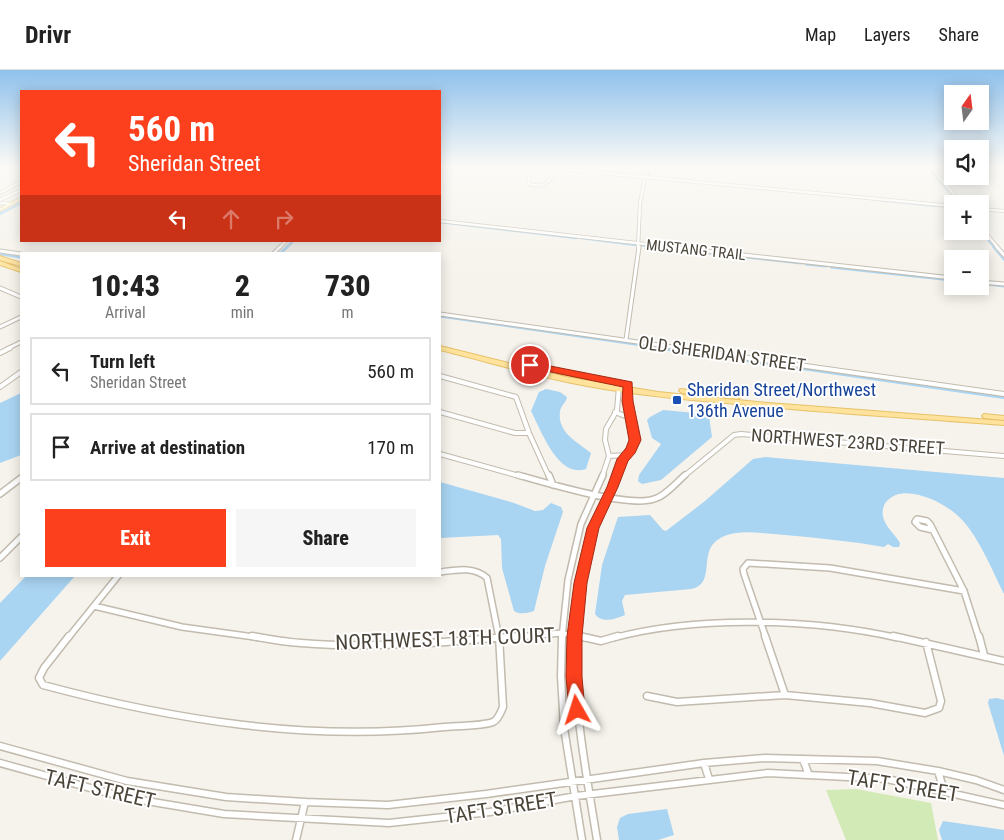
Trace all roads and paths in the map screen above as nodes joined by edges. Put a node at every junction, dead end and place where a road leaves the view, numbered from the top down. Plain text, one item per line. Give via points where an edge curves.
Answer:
1 (8, 203) edge
2 (640, 203) edge
3 (920, 203) edge
4 (12, 204) joint
5 (944, 205) edge
6 (0, 210) edge
7 (989, 210) edge
8 (1004, 211) edge
9 (441, 221) edge
10 (989, 237) edge
11 (285, 242) edge
12 (639, 243) junction
13 (0, 251) edge
14 (275, 252) edge
15 (20, 254) edge
16 (1004, 255) edge
17 (0, 258) edge
18 (0, 263) edge
19 (20, 265) edge
20 (20, 271) edge
21 (944, 277) edge
22 (989, 283) edge
23 (1004, 284) edge
24 (0, 288) edge
25 (20, 297) edge
26 (441, 314) edge
27 (20, 317) edge
28 (0, 327) edge
29 (626, 340) junction
30 (20, 343) edge
31 (441, 343) edge
32 (441, 348) edge
33 (0, 353) edge
34 (20, 373) edge
35 (441, 376) edge
36 (619, 386) junction
37 (0, 387) edge
38 (628, 387) junction
39 (1004, 394) edge
40 (441, 412) edge
41 (615, 412) junction
42 (630, 418) junction
43 (1004, 418) edge
44 (1004, 423) edge
45 (529, 433) junction
46 (441, 454) edge
47 (627, 455) junction
48 (609, 456) junction
49 (1004, 456) edge
50 (20, 478) edge
51 (553, 485) junction
52 (0, 494) edge
53 (595, 494) junction
54 (608, 497) junction
55 (933, 530) dead end
56 (20, 538) edge
57 (0, 558) edge
58 (441, 572) edge
59 (117, 577) edge
60 (964, 591) junction
61 (94, 606) junction
62 (760, 623) junction
63 (562, 633) junction
64 (575, 636) junction
65 (499, 637) junction
66 (926, 642) junction
67 (984, 656) junction
68 (1004, 661) edge
69 (785, 695) junction
70 (647, 696) dead end
71 (0, 746) edge
72 (803, 759) junction
73 (0, 763) edge
74 (704, 763) junction
75 (938, 771) junction
76 (808, 773) junction
77 (709, 779) junction
78 (586, 781) junction
79 (574, 782) junction
80 (1004, 790) edge
81 (944, 791) junction
82 (589, 795) junction
83 (576, 796) junction
84 (305, 802) junction
85 (1004, 805) edge
86 (301, 819) junction
87 (296, 840) edge
88 (582, 840) edge
89 (597, 840) edge

1 - 4 street
2 - 12 street
3 - 5 street
4 - 6 street
7 - 8 street
9 - 12 street, MUSTANG TRAIL
10 - 16 street
11 - 14 street
12 - 21 street, MUSTANG TRAIL
12 - 29 street
13 - 15 street
17 - 19 main road
18 - 20 main road
22 - 23 street
24 - 25 street
26 - 29 street, OLD SHERIDAN STREET
27 - 28 street
29 - 39 street, OLD SHERIDAN STREET
30 - 33 street
31 - 36 main road
32 - 36 main road via 547,375
34 - 37 street
35 - 45 street via 516,397
36 - 38 main road
36 - 41 street
38 - 42 street
38 - 43 main road
38 - 44 main road via 716,401
40 - 45 street via 515,433
41 - 42 street
41 - 48 street via 606,429
42 - 47 street via 635,440
45 - 51 street
46 - 51 street, NORTHWEST 23RD STREET
47 - 48 street
47 - 54 street
48 - 53 street
49 - 54 street, NORTHWEST 23RD STREET via 741,434 734,435 656,499 638,502
50 - 52 street
51 - 53 street, NORTHWEST 23RD STREET
53 - 54 street, NORTHWEST 23RD STREET
53 - 63 street via 581,524 568,580
54 - 64 street via 588,546 580,583
55 - 60 street
56 - 57 street
58 - 65 street via 482,572 487,578
59 - 61 street
60 - 62 street via 821,566 748,563 743,569
60 - 67 street
61 - 65 street, NORTHWEST 18TH COURT via 182,627 301,642 386,644
61 - 65 street via 44,668 39,678 44,685 97,701 217,724 326,731 493,722 503,707
62 - 64 street, NORTHWEST 18TH COURT via 699,624 638,631 601,640
62 - 66 street, NORTHWEST 18TH COURT via 829,626
62 - 69 street
63 - 64 street, NORTHWEST 18TH COURT
63 - 65 street, NORTHWEST 18TH COURT
63 - 79 street via 564,728
64 - 78 street via 574,677
66 - 67 street, NORTHWEST 18TH COURT
66 - 69 street via 941,702 936,711 925,713 870,703
67 - 68 street, NORTHWEST 18TH COURT
69 - 70 street via 677,702
71 - 84 street, TAFT STREET via 127,781 226,796
72 - 74 street, TAFT STREET via 765,758
72 - 75 street, TAFT STREET via 877,761
72 - 76 street
73 - 86 street, TAFT STREET via 123,798 224,814
74 - 77 street
74 - 78 street, TAFT STREET
75 - 80 street, TAFT STREET
75 - 81 street
76 - 77 street, TAFT STREET
76 - 81 street, TAFT STREET via 887,779
77 - 82 street, TAFT STREET
78 - 79 street, TAFT STREET
78 - 82 street
79 - 83 street
79 - 84 street, TAFT STREET via 388,805
81 - 85 street, TAFT STREET
82 - 83 street, TAFT STREET
82 - 89 street
83 - 86 street, TAFT STREET via 490,812 389,823
83 - 88 street
84 - 86 street
86 - 87 street

